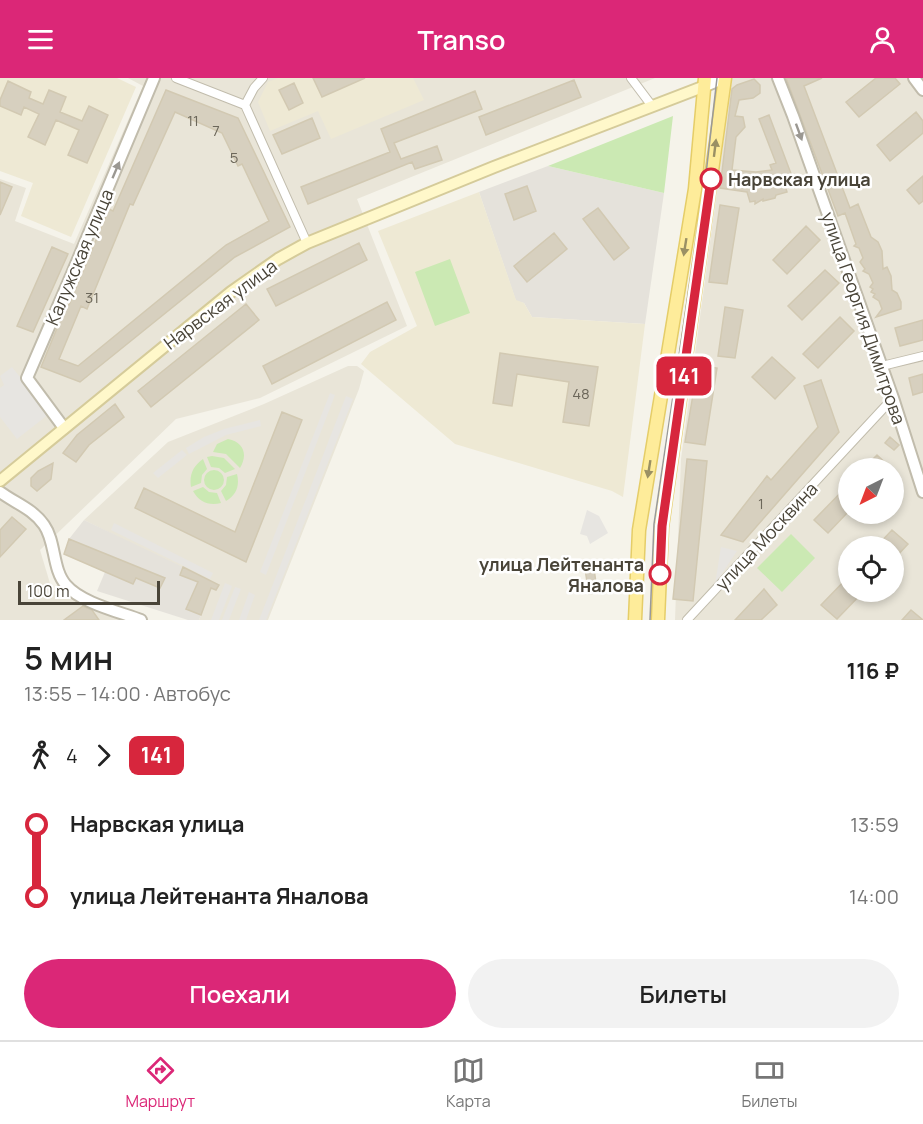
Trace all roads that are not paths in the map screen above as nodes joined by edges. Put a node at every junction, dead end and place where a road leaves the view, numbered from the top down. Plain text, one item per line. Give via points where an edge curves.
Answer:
1 (154, 78) edge
2 (177, 78) edge
3 (263, 78) edge
4 (725, 78) edge
5 (778, 78) edge
6 (914, 78) edge
7 (632, 79) edge
8 (705, 82) edge
9 (923, 90) edge
10 (245, 105) junction
11 (652, 106) junction
12 (307, 243) junction
13 (923, 356) edge
14 (882, 366) junction
15 (893, 398) junction
16 (64, 428) junction
17 (0, 481) edge
18 (0, 492) edge
19 (923, 492) edge
20 (141, 620) edge
21 (635, 620) edge
22 (658, 620) edge
23 (687, 620) edge

16 -> 1 street, Калужская улица via 27,378
2 - 10 street
3 - 10 street
4 - 8 street
22 -> 4 main road via 662,526
5 -> 14 street, улица Георгия Димитрова
6 - 9 street
7 - 11 street
8 - 11 main road, Нарвская улица
8 -> 21 main road via 695,189 639,530
10 - 12 street
11 - 12 main road, Нарвская улица
12 - 16 main road, Нарвская улица via 231,292
13 - 14 street
14 - 15 street, улица Георгия Димитрова
15 - 19 street, улица Георгия Димитрова
15 - 23 street, улица Москвина
16 - 17 main road, Нарвская улица
18 - 20 street via 31,511 46,528 66,585 83,598

